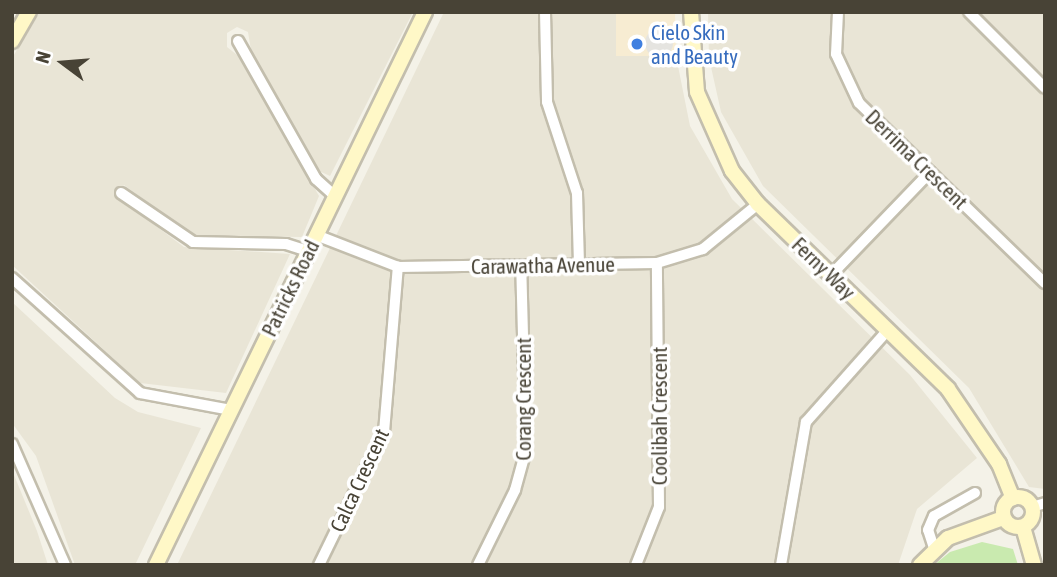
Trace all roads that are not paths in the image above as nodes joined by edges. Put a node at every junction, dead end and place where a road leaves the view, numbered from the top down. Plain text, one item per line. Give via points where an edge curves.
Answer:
1 (29, 12) edge
2 (425, 12) edge
3 (545, 12) edge
4 (691, 12) edge
5 (838, 12) edge
6 (969, 12) edge
7 (12, 41) edge
8 (238, 41) dead end
9 (1045, 88) edge
10 (930, 172) junction
11 (121, 193) dead end
12 (335, 197) junction
13 (758, 204) junction
14 (316, 235) junction
15 (308, 251) junction
16 (579, 263) junction
17 (657, 263) junction
18 (521, 265) junction
19 (398, 267) junction
20 (831, 275) junction
21 (12, 278) edge
22 (1045, 283) edge
23 (888, 330) junction
24 (231, 410) junction
25 (12, 444) edge
26 (975, 494) dead end
27 (1013, 498) junction
28 (1038, 505) edge
29 (1003, 518) junction
30 (1023, 527) junction
31 (934, 548) junction
32 (65, 565) edge
33 (156, 565) edge
34 (319, 565) edge
35 (478, 565) edge
36 (636, 565) edge
37 (781, 565) edge
38 (920, 565) edge
39 (1034, 565) edge

1 - 7 street
2 - 12 street, Patricks Road
3 - 16 street via 547,102 577,192
4 - 13 street, Ferny Way via 697,92 711,133
5 - 10 street, Derrima Crescent via 836,54 843,78 859,103
6 - 9 street
8 - 12 street via 316,179
10 - 20 street
10 - 22 street, Derrima Crescent
11 - 15 street via 193,242 286,244
12 - 14 street, Patricks Road
13 - 17 street, Carawatha Avenue via 703,249
13 - 20 street, Ferny Way
14 - 15 street, Patricks Road
14 - 19 street, Carawatha Avenue
15 - 24 street, Patricks Road
16 - 17 street, Carawatha Avenue
16 - 18 street, Carawatha Avenue
17 - 36 street, Coolibah Crescent via 659,507
18 - 19 street, Carawatha Avenue
18 - 35 street, Corang Crescent via 526,450 515,490
19 - 34 street, Calca Crescent via 384,432
20 - 23 street, Ferny Way
21 - 24 street via 139,393
23 - 27 street, Ferny Way via 976,425
23 - 37 street via 806,422
24 - 33 street, Patricks Road
25 - 32 street
26 - 31 street via 934,516 929,530
27 - 28 street
27 - 29 street
28 - 30 street
29 - 30 street
29 - 31 street
30 - 39 street
31 - 38 street

